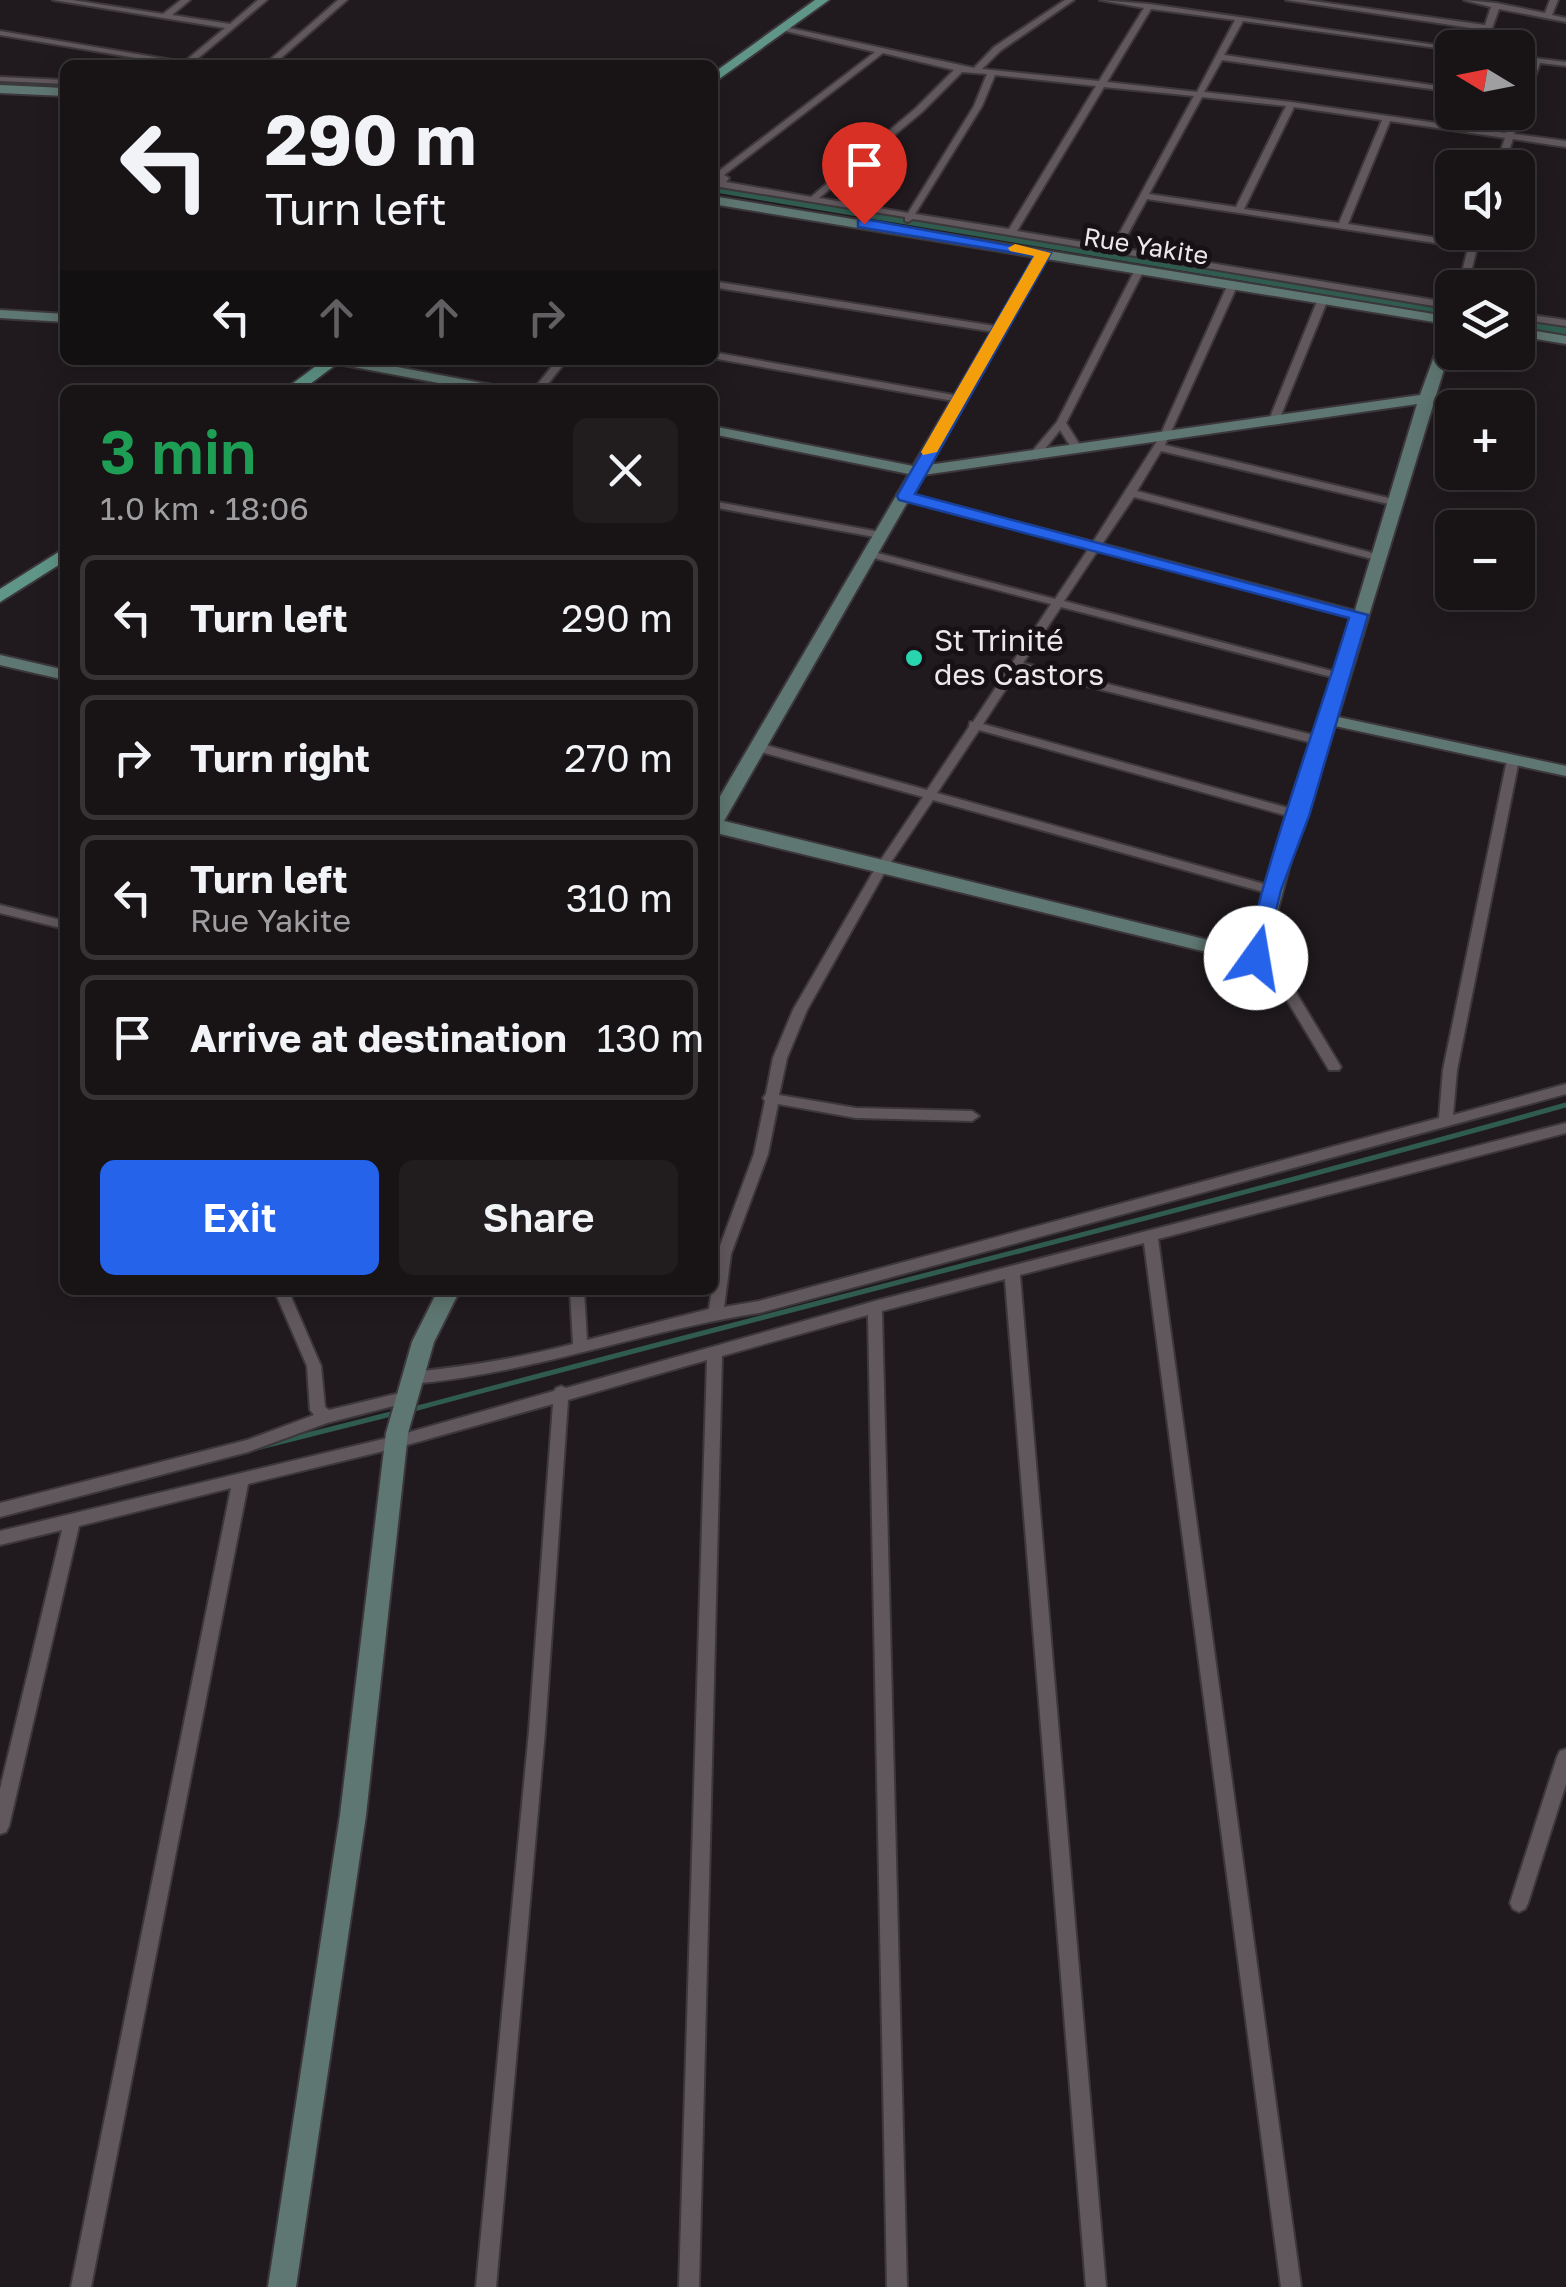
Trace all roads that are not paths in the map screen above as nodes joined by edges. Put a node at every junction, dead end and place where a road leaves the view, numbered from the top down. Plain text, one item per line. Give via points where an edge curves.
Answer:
1 (57, 0) edge
2 (105, 0) edge
3 (186, 0) edge
4 (263, 0) edge
5 (343, 0) edge
6 (823, 0) edge
7 (1070, 0) edge
8 (1104, 0) edge
9 (1290, 0) edge
10 (1468, 0) edge
11 (1554, 0) edge
12 (1123, 1) edge
13 (1338, 3) edge
14 (1496, 5) junction
15 (1149, 6) junction
16 (96, 7) junction
17 (1548, 16) junction
18 (164, 17) junction
19 (1240, 19) junction
20 (1566, 20) edge
21 (230, 26) junction
22 (784, 28) junction
23 (1488, 28) joint
24 (1326, 31) junction
25 (0, 34) edge
26 (1435, 46) edge
27 (882, 50) junction
28 (1219, 57) junction
29 (155, 60) edge
30 (191, 60) edge
31 (274, 60) edge
32 (1537, 61) joint
33 (1566, 64) edge
34 (1535, 65) edge
35 (960, 69) junction
36 (976, 71) junction
37 (992, 73) junction
38 (718, 76) edge
39 (0, 79) edge
40 (60, 82) edge
41 (1101, 83) junction
42 (1435, 88) edge
43 (0, 89) edge
44 (60, 92) edge
45 (1200, 93) junction
46 (1290, 104) junction
47 (1386, 118) junction
48 (1511, 130) edge
49 (1510, 135) junction
50 (1566, 144) edge
51 (1505, 150) edge
52 (718, 175) edge
53 (718, 177) edge
54 (1144, 196) junction
55 (813, 199) junction
56 (718, 201) edge
57 (1239, 211) junction
58 (910, 216) junction
59 (1342, 227) junction
60 (901, 230) junction
61 (1012, 233) junction
62 (1435, 240) edge
63 (1114, 249) junction
64 (1044, 253) junction
65 (1140, 268) junction
66 (1234, 284) junction
67 (718, 285) edge
68 (1323, 300) junction
69 (1435, 303) edge
70 (0, 314) edge
71 (60, 318) edge
72 (1535, 319) edge
73 (1435, 320) edge
74 (1566, 324) edge
75 (1001, 330) junction
76 (1535, 335) edge
77 (1566, 340) edge
78 (718, 356) edge
79 (329, 365) edge
80 (363, 365) edge
81 (558, 365) edge
82 (1435, 370) edge
83 (299, 385) edge
84 (470, 385) edge
85 (542, 385) edge
86 (959, 399) junction
87 (1424, 400) junction
88 (1274, 420) junction
89 (1061, 423) junction
90 (718, 431) edge
91 (1161, 442) junction
92 (1078, 450) junction
93 (1033, 456) junction
94 (918, 471) junction
95 (1131, 493) junction
96 (905, 496) junction
97 (1397, 503) junction
98 (718, 505) edge
99 (880, 535) junction
100 (1096, 549) junction
101 (870, 554) junction
102 (60, 555) edge
103 (1380, 558) junction
104 (0, 597) edge
105 (1059, 604) junction
106 (1359, 615) junction
107 (0, 660) edge
108 (1016, 664) junction
109 (60, 674) edge
110 (1343, 677) junction
111 (1329, 720) junction
112 (974, 725) junction
113 (1322, 742) junction
114 (758, 747) junction
115 (1513, 760) junction
116 (1566, 770) edge
117 (931, 796) junction
118 (718, 816) edge
119 (1299, 816) junction
120 (718, 826) edge
121 (882, 867) junction
122 (1271, 890) junction
123 (0, 909) edge
124 (60, 924) edge
125 (1256, 958) junction
126 (1334, 1067) dead end
127 (1566, 1089) edge
128 (770, 1098) junction
129 (972, 1116) dead end
130 (1446, 1122) junction
131 (1566, 1128) edge
132 (1151, 1238) junction
133 (1012, 1271) junction
134 (718, 1279) edge
135 (283, 1295) edge
136 (447, 1295) edge
137 (577, 1295) edge
138 (717, 1295) edge
139 (875, 1306) junction
140 (716, 1312) junction
141 (580, 1345) junction
142 (715, 1351) junction
143 (407, 1388) junction
144 (561, 1392) junction
145 (326, 1416) junction
146 (396, 1438) junction
147 (241, 1479) junction
148 (0, 1510) edge
149 (72, 1520) junction
150 (0, 1538) edge
151 (1566, 1757) edge
152 (0, 1826) edge
153 (1519, 1904) dead end
154 (81, 2287) edge
155 (282, 2287) edge
156 (486, 2287) edge
157 (688, 2287) edge
158 (897, 2287) edge
159 (1096, 2287) edge
160 (1290, 2287) edge

1 - 16 street
2 - 16 street
3 - 18 street
4 - 21 street
5 - 31 street
6 - 22 main road
7 - 36 street
8 - 12 street
9 - 13 street
10 - 14 street
11 - 17 street
12 - 15 street
13 - 23 street
13 - 24 street
14 - 17 street
14 - 23 street
15 - 19 street
15 - 41 street
16 - 18 street
17 - 20 street
18 - 21 street
19 - 24 street
19 - 28 street
21 - 30 street
22 - 27 street
22 - 38 main road
24 - 26 street
25 - 29 street
27 - 35 street
27 - 52 street
28 - 42 street
28 - 45 street
32 - 33 street
32 - 34 street
35 - 36 street
35 - 55 street
36 - 37 street
37 - 41 street
37 - 58 street
39 - 40 street
41 - 45 street
41 - 61 street
43 - 44 street
45 - 46 street
45 - 54 street
46 - 47 street
46 - 57 street
47 - 49 street
47 - 59 street
48 - 49 street
49 - 50 street
49 - 51 street
53 - 55 street via 725,178 720,184
54 - 57 street
54 - 63 street
55 - 58 street
56 - 60 street, Rue Yakite
57 - 59 street
58 - 60 street
58 - 61 street
59 - 62 street
60 - 64 street, Rue Yakite
61 - 63 street
63 - 69 street
64 - 65 street, Rue Yakite
64 - 75 street
65 - 66 street, Rue Yakite
65 - 89 street
66 - 68 street, Rue Yakite
66 - 91 street
67 - 75 street
68 - 73 street, Rue Yakite
68 - 88 street
70 - 71 street
72 - 74 street
75 - 86 street
76 - 77 street
78 - 86 street
79 - 83 main road
80 - 84 street
81 - 85 street
82 - 87 street
86 - 94 street
87 - 88 street
87 - 97 street
88 - 91 street
89 - 92 street
89 - 93 street
90 - 94 street
91 - 92 street
91 - 95 street
91 - 97 street
92 - 93 street
93 - 94 street
94 - 96 street
95 - 100 street
95 - 103 street
96 - 99 street
96 - 100 street
97 - 103 street
98 - 99 street
99 - 101 street
100 - 105 street
100 - 106 street
101 - 105 street
101 - 114 street
102 - 104 main road
103 - 106 street
105 - 108 street
105 - 110 street
106 - 110 street
107 - 109 street
108 - 112 street
108 - 113 street
110 - 111 street
111 - 113 street
111 - 115 street
112 - 117 street
112 - 119 street
113 - 119 street
114 - 117 street
114 - 118 street
115 - 116 street
115 - 130 street via 1450,1070
117 - 121 street
117 - 122 street
119 - 122 street
120 - 121 street
121 - 125 street
121 - 128 street via 800,1010
122 - 125 street
123 - 124 street
125 - 126 street via 1278,974
127 - 130 street
128 - 129 street via 856,1113
128 - 134 street via 761,1154
130 - 140 street via 759,1307
131 - 132 street
132 - 133 street
132 - 160 street
133 - 139 street
133 - 159 street
135 - 145 street via 314,1366 318,1410
136 - 143 street
137 - 141 street
138 - 140 street
139 - 142 street
139 - 158 street
140 - 141 street
141 - 143 street via 499,1371
142 - 144 street
142 - 157 street
143 - 145 street
143 - 146 street
144 - 146 street
144 - 156 street
145 - 148 street via 248,1446
146 - 147 street
146 - 155 street via 353,1815
147 - 149 street
147 - 154 street
149 - 150 street
149 - 152 street
151 - 153 street

